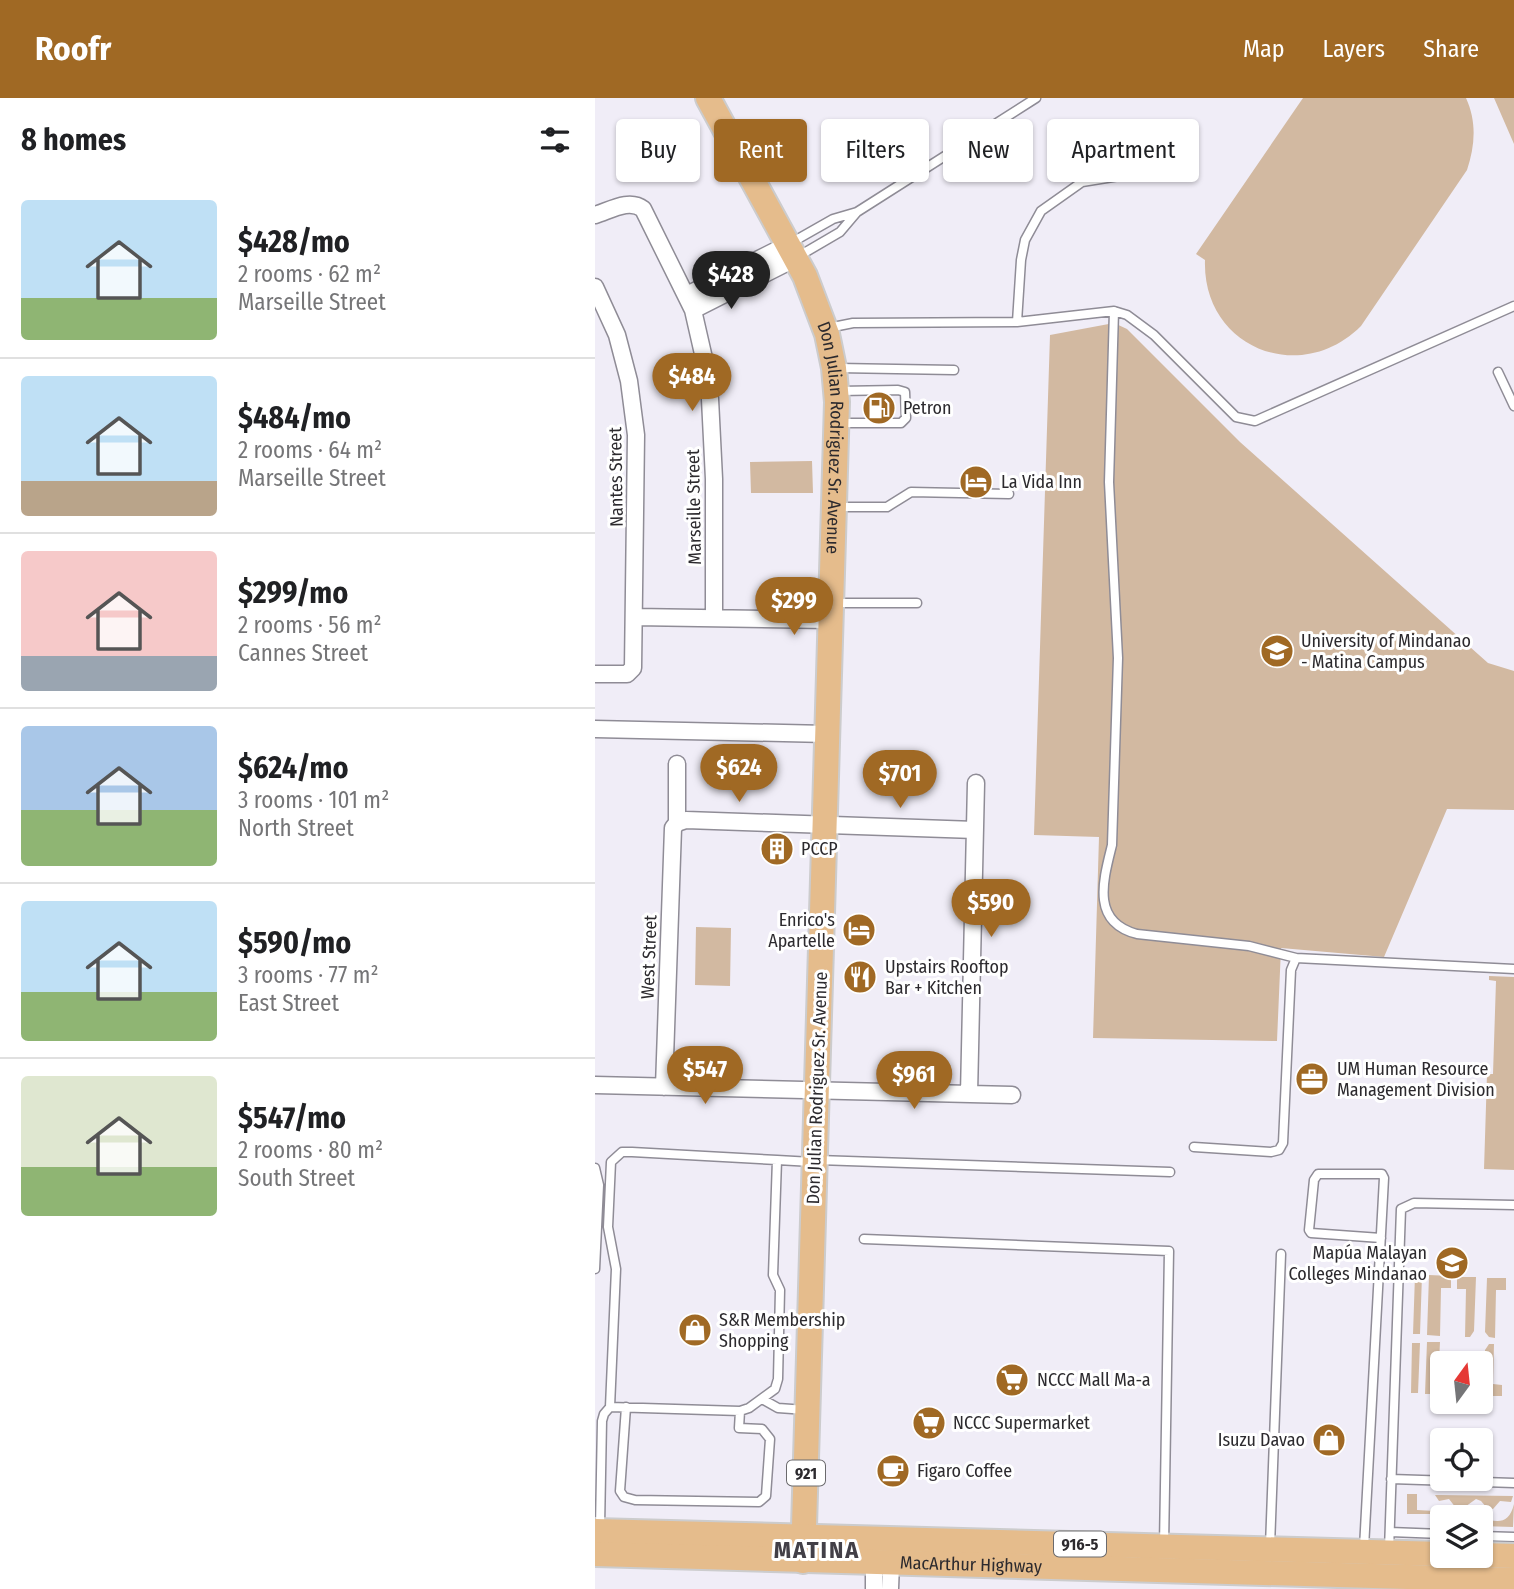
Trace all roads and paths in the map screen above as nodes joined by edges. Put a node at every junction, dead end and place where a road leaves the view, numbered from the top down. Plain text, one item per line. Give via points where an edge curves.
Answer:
1 (708, 98) edge
2 (1036, 98) edge
3 (1082, 182) edge
4 (857, 212) junction
5 (595, 215) edge
6 (792, 251) junction
7 (595, 287) edge
8 (690, 303) junction
9 (1514, 306) edge
10 (1114, 312) junction
11 (1017, 322) junction
12 (825, 329) junction
13 (954, 370) dead end
14 (1498, 372) dead end
15 (835, 380) junction
16 (1514, 406) edge
17 (836, 423) junction
18 (1009, 494) dead end
19 (834, 507) junction
20 (917, 603) dead end
21 (831, 611) junction
22 (635, 617) junction
23 (714, 618) junction
24 (595, 674) edge
25 (595, 729) edge
26 (827, 734) junction
27 (677, 764) dead end
28 (976, 783) dead end
29 (675, 825) junction
30 (825, 826) junction
31 (975, 830) junction
32 (1296, 958) junction
33 (1514, 969) edge
34 (595, 1085) edge
35 (664, 1087) junction
36 (817, 1091) junction
37 (969, 1094) junction
38 (1012, 1095) dead end
39 (1195, 1147) dead end
40 (777, 1160) junction
41 (815, 1161) junction
42 (595, 1168) edge
43 (1170, 1172) dead end
44 (1514, 1205) edge
45 (1381, 1238) junction
46 (864, 1239) dead end
47 (1281, 1254) dead end
48 (595, 1269) edge
49 (762, 1399) junction
50 (610, 1407) junction
51 (626, 1408) junction
52 (809, 1410) junction
53 (740, 1411) junction
54 (806, 1476) junction
55 (1391, 1479) junction
56 (1514, 1483) edge
57 (1493, 1536) edge
58 (1514, 1537) edge
59 (597, 1539) edge
60 (1430, 1539) edge
61 (1164, 1546) junction
62 (804, 1549) junction
63 (1270, 1549) junction
64 (885, 1555) junction
65 (1430, 1555) edge
66 (1493, 1555) edge
67 (1514, 1556) edge
68 (1379, 1561) edge
69 (1269, 1573) junction
70 (1514, 1580) edge
71 (1424, 1583) edge
72 (874, 1589) edge
73 (890, 1589) edge

1 - 6 main road, Don Julian Rodriguez Sr. Avenue / 921
2 - 4 lane
3 - 11 lane via 1041,211 1025,240
4 - 6 lane via 833,219
4 - 6 lane via 840,232
5 - 8 street, Marseille Street via 628,204 640,206
6 - 8 street
6 - 12 main road, Don Julian Rodriguez Sr. Avenue / 921
7 - 22 street, Nantes Street via 617,335 636,435
8 - 23 street, Marseille Street via 710,399
9 - 10 lane via 1255,421 1236,417 1147,330 1127,315
10 - 11 lane
10 - 32 lane via 1109,482 1118,658 1112,845 1104,901 1111,921 1122,930 1249,946
11 - 12 lane via 853,323
12 - 15 main road, Don Julian Rodriguez Sr. Avenue / 921
13 - 15 lane
14 - 16 lane
15 - 17 main road, Don Julian Rodriguez Sr. Avenue / 921
15 - 17 lane via 905,392 907,418 901,423
17 - 19 main road, Don Julian Rodriguez Sr. Avenue / 921
18 - 19 lane via 911,492 887,507
19 - 21 main road, Don Julian Rodriguez Sr. Avenue / 921
20 - 21 lane
21 - 23 street
21 - 26 main road, Don Julian Rodriguez Sr. Avenue / 921
22 - 23 street
22 - 24 street, Nantes Street via 631,672
25 - 26 street
26 - 30 main road, Don Julian Rodriguez Sr. Avenue / 921
27 - 29 street, West Street
28 - 31 street
29 - 30 street via 686,820
29 - 35 street, West Street
30 - 31 street
30 - 36 main road, Don Julian Rodriguez Sr. Avenue / 921
31 - 37 street
32 - 33 lane
32 - 39 lane via 1291,964 1283,1143 1271,1152
34 - 35 street
35 - 36 street
36 - 37 street
36 - 41 main road, Don Julian Rodriguez Sr. Avenue / 921
37 - 38 street
40 - 41 lane
40 - 49 lane via 773,1275 781,1290 778,1379 775,1389
40 - 50 lane via 622,1152 611,1161 608,1227 615,1269
41 - 43 lane
41 - 52 main road, Don Julian Rodriguez Sr. Avenue / 921
42 - 48 lane via 599,1185
44 - 55 lane via 1414,1203 1402,1209
45 - 45 lane via 1382,1174 1318,1174 1311,1233
45 - 68 lane
46 - 61 lane via 1169,1251
47 - 63 lane
49 - 52 lane via 784,1409
49 - 53 lane
50 - 51 lane
50 - 59 lane via 602,1421
51 - 53 lane
51 - 53 lane via 620,1491 624,1497 759,1502 764,1500 769,1439 762,1429 739,1428
52 - 54 main road, Don Julian Rodriguez Sr. Avenue / 921
54 - 62 main road, Don Julian Rodriguez Sr. Avenue / 921
54 - 64 lane via 815,1529 873,1532
55 - 56 lane
55 - 68 lane
57 - 58 lane
59 - 62 main road, MacArthur Highway / 916-5
60 - 68 lane
61 - 63 main road, MacArthur Highway / 916-5
61 - 64 main road, MacArthur Highway / 916-5
62 - 64 main road, MacArthur Highway / 916-5
63 - 68 main road, MacArthur Highway / 916-5
63 - 69 main road
64 - 69 main road, MacArthur Highway / 916-5
64 - 72 street
64 - 73 street
65 - 68 main road, MacArthur Highway / 916-5
66 - 67 main road
68 - 69 main road, MacArthur Highway / 916-5
68 - 71 main road, MacArthur Highway / 916-5
70 - 71 main road, MacArthur Highway / 916-5

